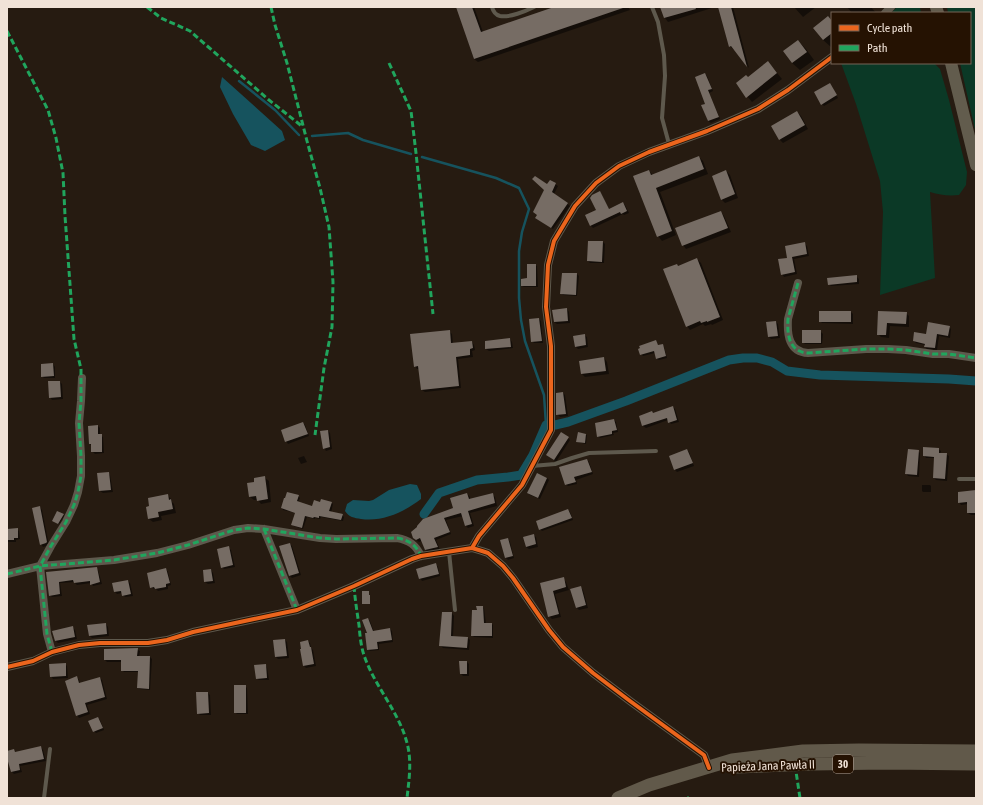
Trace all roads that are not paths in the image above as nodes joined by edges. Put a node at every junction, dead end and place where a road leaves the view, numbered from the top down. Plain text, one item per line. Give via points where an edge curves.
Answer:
1 (492, 7) edge
2 (534, 7) edge
3 (652, 7) edge
4 (831, 58) edge
5 (951, 64) edge
6 (670, 145) junction
7 (976, 165) edge
8 (798, 283) dead end
9 (976, 358) edge
10 (82, 378) dead end
11 (656, 451) dead end
12 (532, 466) junction
13 (959, 479) dead end
14 (976, 479) edge
15 (264, 529) junction
16 (472, 548) junction
17 (449, 551) junction
18 (421, 556) junction
19 (40, 566) junction
20 (7, 574) edge
21 (297, 610) junction
22 (455, 610) dead end
23 (52, 652) junction
24 (7, 667) edge
25 (50, 749) dead end
26 (976, 751) edge
27 (976, 764) edge
28 (709, 768) junction
29 (44, 798) edge
30 (618, 798) edge

1 - 2 lane via 500,16
3 - 6 lane via 658,22 664,55 666,76 662,118
4 - 6 street via 758,109
5 - 7 main road
6 - 12 street via 619,166 596,183 575,206 554,241 548,265 546,307 551,346 551,430
8 - 9 street via 788,319 790,341 797,351 808,353 866,349 901,350
10 - 19 street via 79,423 81,476 78,492 66,522
11 - 12 lane via 589,454 555,464
12 - 16 street via 522,485
13 - 14 lane
15 - 18 street via 320,538 398,538 412,543
15 - 19 street via 234,530 157,553 114,560
15 - 21 street
16 - 17 street
16 - 28 street via 488,553 503,566 563,647 593,673 704,755
17 - 18 street
17 - 22 lane
18 - 21 street
19 - 20 street
19 - 23 street via 44,614
21 - 23 street via 192,632 167,640 79,645
23 - 24 street via 33,661
25 - 29 lane
26 - 28 main road, Papieża Jana Pawła II / 30 via 803,751 732,760
27 - 28 main road, Papieża Jana Pawła II / 30 via 888,763
28 - 30 main road, 30 via 649,785

